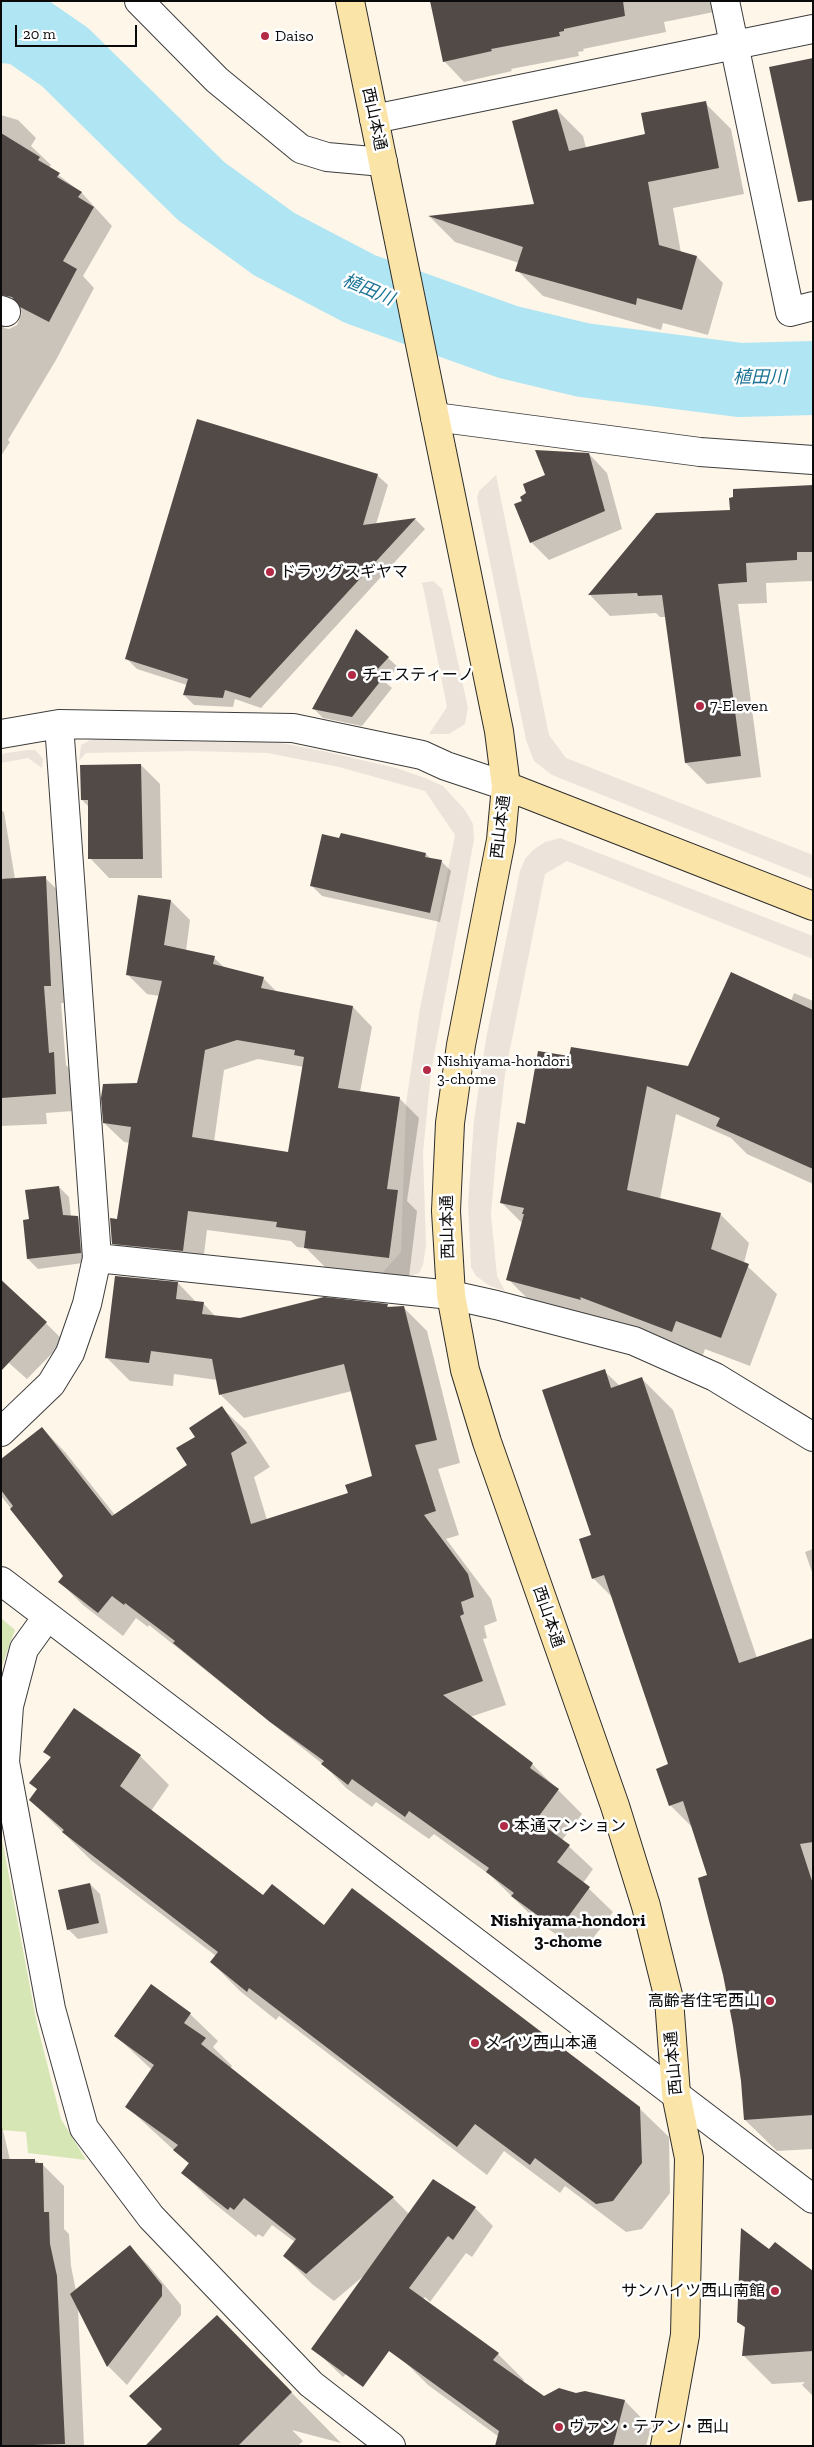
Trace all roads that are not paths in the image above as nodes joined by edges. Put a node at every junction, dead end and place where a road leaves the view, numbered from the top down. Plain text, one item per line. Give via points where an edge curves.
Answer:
1 (139, 1) edge
2 (350, 1) edge
3 (725, 1) edge
4 (813, 29) edge
5 (734, 44) junction
6 (374, 119) junction
7 (384, 162) junction
8 (813, 306) edge
9 (434, 410) junction
10 (813, 460) edge
11 (59, 724) junction
12 (1, 734) edge
13 (506, 786) junction
14 (813, 906) edge
15 (97, 1258) junction
16 (451, 1295) junction
17 (1, 1432) edge
18 (813, 1438) edge
19 (1, 1581) edge
20 (47, 1617) junction
21 (676, 2094) junction
22 (813, 2199) edge
23 (391, 2446) edge
24 (665, 2446) edge

1 - 7 street via 217,80 301,149 327,157
2 - 6 street, 西山本通
3 - 5 street
4 - 5 street
5 - 6 street
5 - 8 street via 790,312
6 - 7 street, 西山本通
7 - 9 street, 西山本通
9 - 10 street via 700,452
9 - 13 street, 西山本通 via 499,731
11 - 12 street
11 - 13 street via 293,728 422,755
11 - 15 street
13 - 14 street
13 - 16 street, 西山本通 via 502,840 461,1045 450,1122 446,1211
15 - 16 street
15 - 17 street via 87,1304 70,1353 51,1384
16 - 18 street via 634,1341 714,1377
16 - 21 street, 西山本通 via 465,1370 487,1442 615,1806 646,1906 669,1999
19 - 20 street
20 - 21 street
20 - 23 street via 24,1649 9,1706 5,1762 51,2009 84,2128 151,2217 312,2384
21 - 22 street
21 - 24 street, 西山本通 via 689,2158 685,2335

